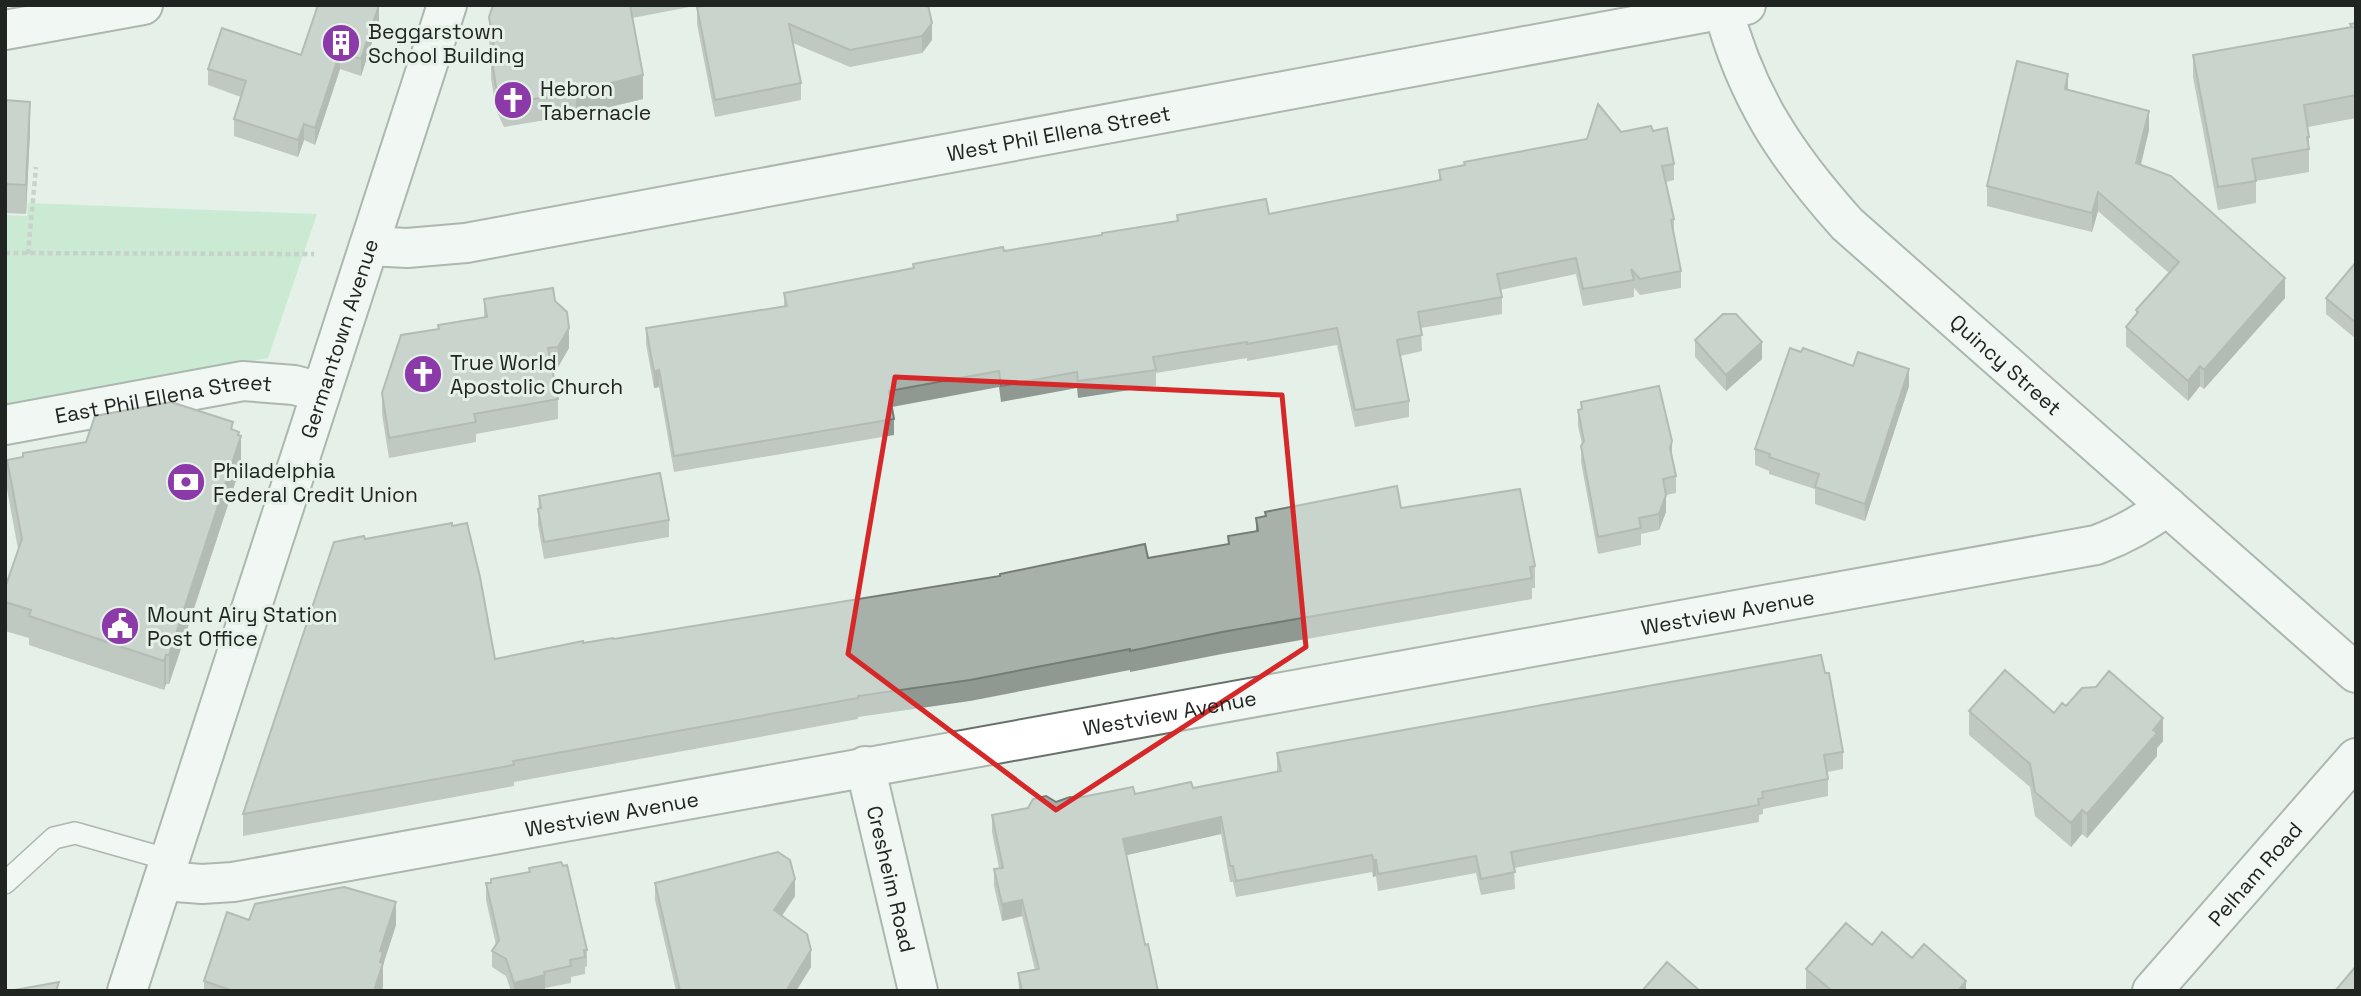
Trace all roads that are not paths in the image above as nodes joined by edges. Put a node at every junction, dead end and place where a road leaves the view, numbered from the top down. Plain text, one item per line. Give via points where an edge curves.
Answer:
1 (143, 5) edge
2 (447, 5) edge
3 (1730, 7) edge
4 (5, 30) edge
5 (369, 246) junction
6 (321, 392) junction
7 (5, 425) edge
8 (2166, 506) junction
9 (2356, 673) edge
10 (2356, 758) edge
11 (865, 766) junction
12 (166, 871) junction
13 (5, 883) edge
14 (127, 991) edge
15 (918, 991) edge
16 (2152, 991) edge

1 - 4 street
2 - 5 street, Germantown Avenue
3 - 5 street, West Phil Ellena Street via 466,243
3 - 8 street, Quincy Street via 1741,63 1758,103 1812,185 1886,260
5 - 6 street, Germantown Avenue
6 - 7 street, East Phil Ellena Street via 243,381
6 - 12 street, Germantown Avenue
8 - 9 street, Quincy Street
8 - 11 street, Westview Avenue via 2128,533 2096,545
10 - 16 street, Pelham Road
11 - 12 street, Westview Avenue via 233,882 202,884
11 - 15 street, Cresheim Road
12 - 13 lane via 75,833 54,838
12 - 14 street, Germantown Avenue

